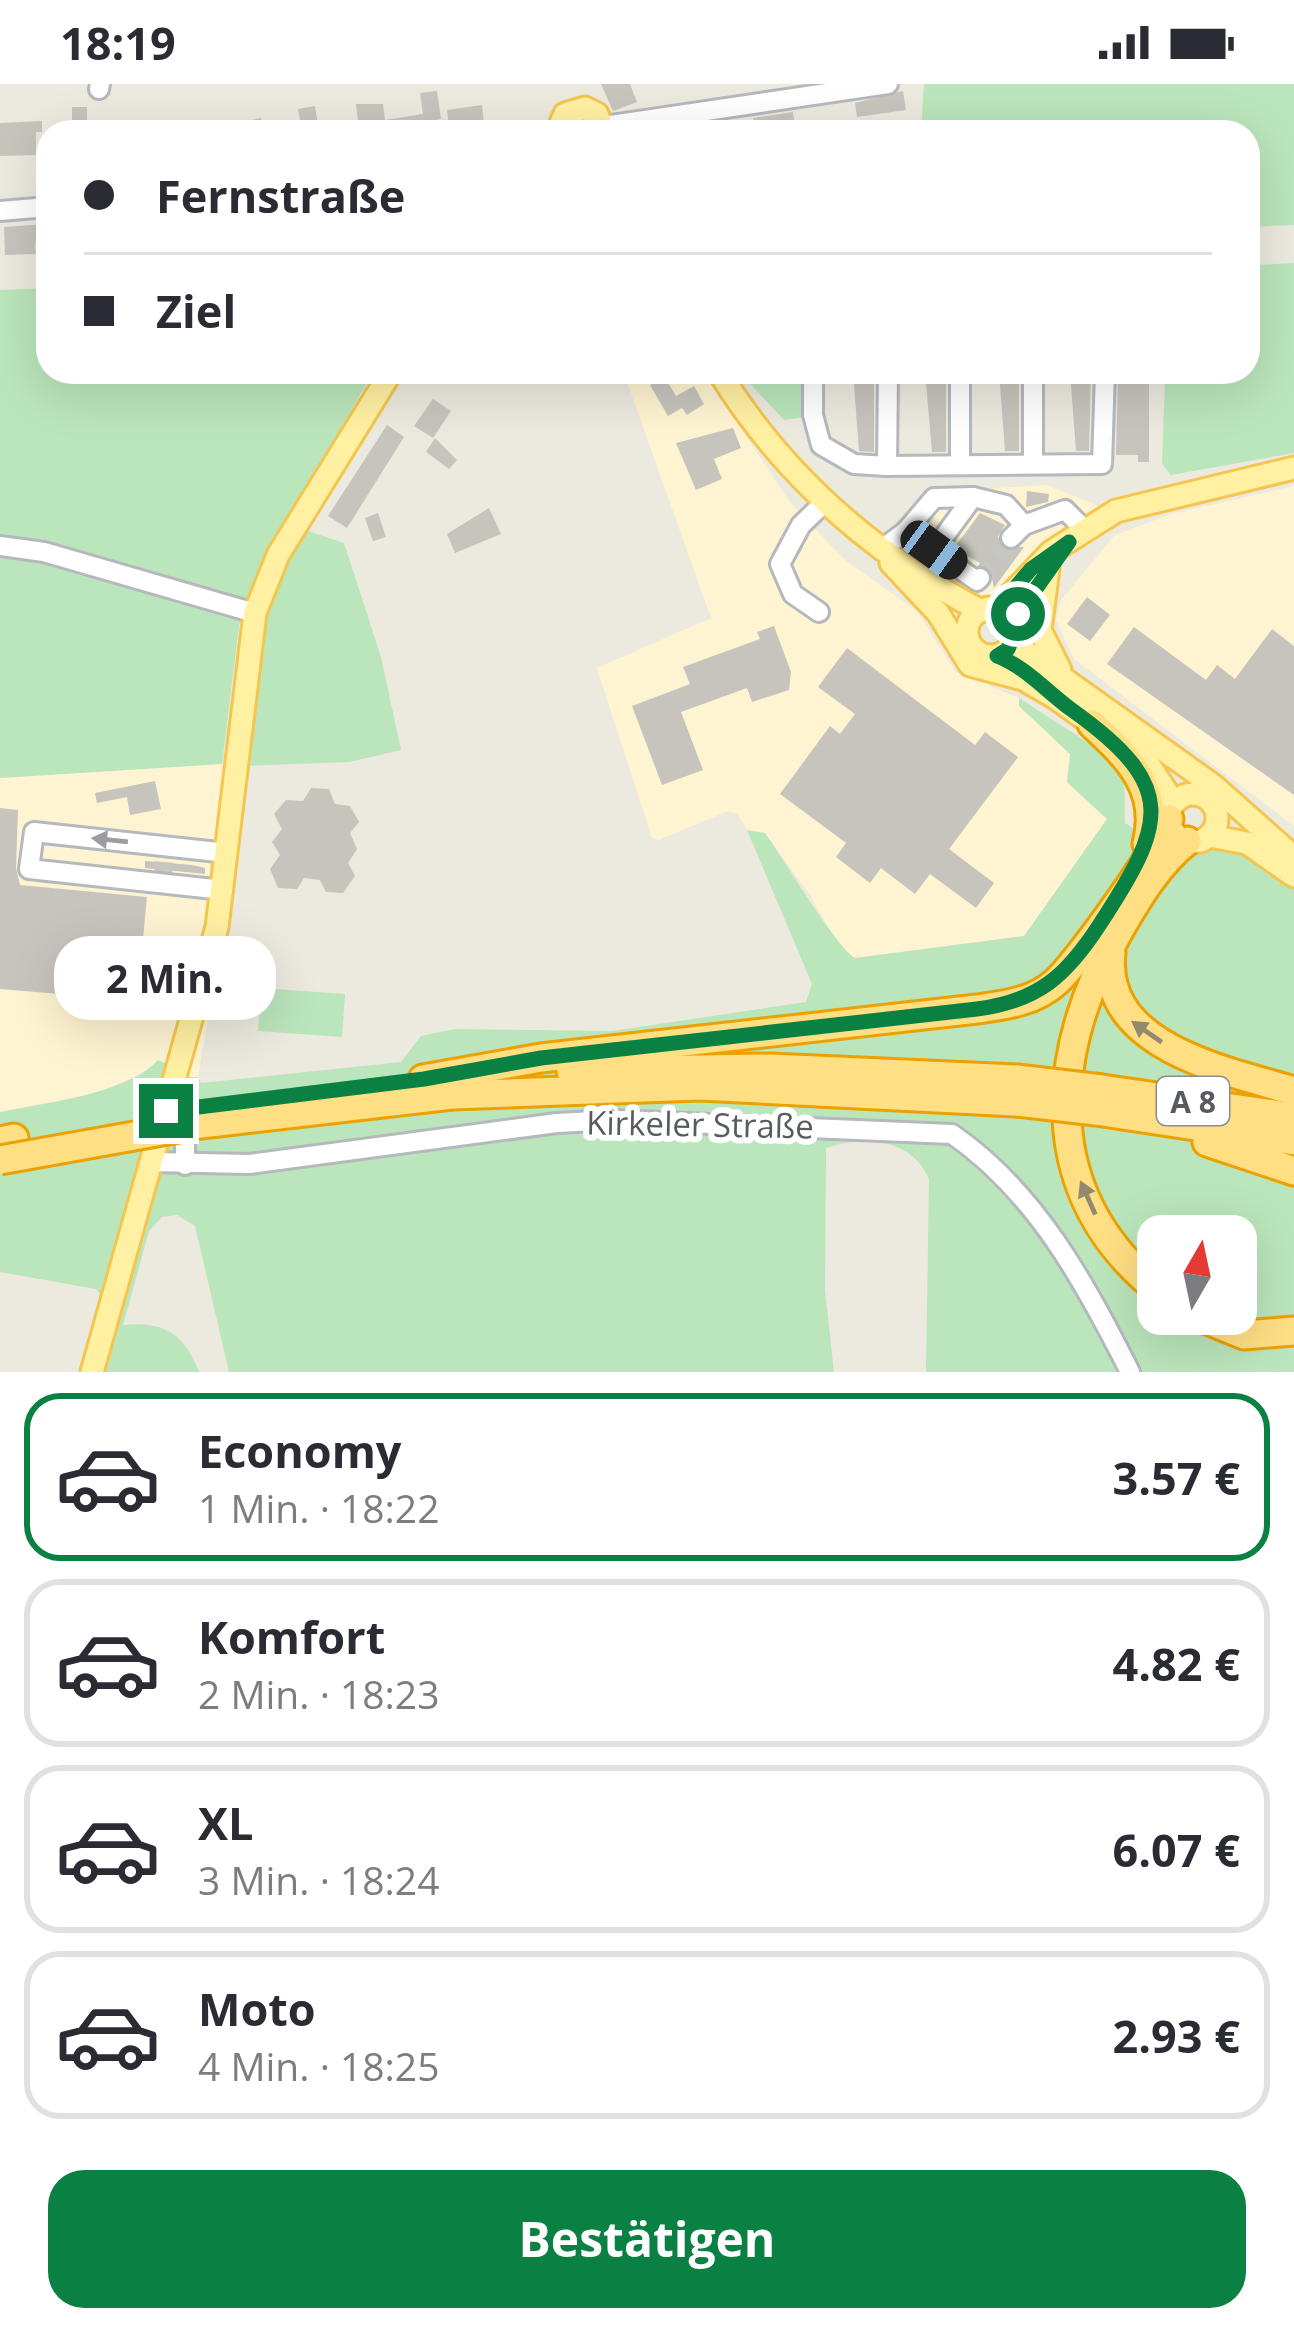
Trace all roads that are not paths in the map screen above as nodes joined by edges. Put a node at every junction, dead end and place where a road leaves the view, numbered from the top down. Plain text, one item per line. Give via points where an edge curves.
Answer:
1 (585, 84) edge
2 (887, 84) edge
3 (585, 108) junction
4 (562, 120) edge
5 (596, 120) edge
6 (661, 120) edge
7 (36, 208) edge
8 (0, 211) edge
9 (384, 384) edge
10 (727, 384) edge
11 (814, 384) edge
12 (888, 384) edge
13 (960, 384) edge
14 (1033, 384) edge
15 (1105, 384) edge
16 (1033, 464) junction
17 (960, 465) junction
18 (886, 466) junction
19 (1294, 468) edge
20 (973, 497) junction
21 (824, 503) junction
22 (906, 531) junction
23 (1076, 536) junction
24 (0, 546) edge
25 (934, 550) junction
26 (1026, 552) junction
27 (888, 559) junction
28 (980, 578) dead end
29 (820, 612) dead end
30 (255, 613) junction
31 (995, 621) junction
32 (997, 656) junction
33 (1080, 690) junction
34 (1054, 697) junction
35 (1121, 722) junction
36 (1092, 724) junction
37 (1209, 804) junction
38 (1185, 825) junction
39 (226, 853) junction
40 (1294, 858) edge
41 (1140, 866) junction
42 (164, 867) junction
43 (1294, 876) edge
44 (223, 890) junction
45 (1112, 943) junction
46 (424, 1079) junction
47 (955, 1086) junction
48 (1294, 1091) edge
49 (1099, 1100) junction
50 (169, 1102) junction
51 (1129, 1116) junction
52 (1294, 1117) edge
53 (0, 1141) edge
54 (1294, 1141) edge
55 (0, 1160) edge
56 (151, 1162) junction
57 (184, 1165) junction
58 (1294, 1171) edge
59 (1137, 1270) edge
60 (1294, 1331) edge
61 (1257, 1335) edge
62 (92, 1372) edge
63 (1130, 1372) edge

1 - 3 main road
2 - 6 street
3 - 4 main road
3 - 5 main road
7 - 8 street
9 - 30 main road via 278,555
10 - 21 main road via 781,460
11 - 18 street via 821,445 854,464
12 - 18 street
13 - 17 street
14 - 16 street
15 - 16 street via 1104,463
16 - 17 street
17 - 18 street
19 - 23 main road via 1142,502
20 - 22 street via 934,498
20 - 25 street
20 - 26 street via 1006,505
21 - 27 main road
21 - 29 street via 780,564 793,594
22 - 25 street
22 - 27 street
23 - 26 main road
23 - 26 street via 1077,517 1065,510
24 - 30 street
25 - 28 street
26 - 31 main road
26 - 33 main road via 1040,629 1059,670
27 - 31 main road
27 - 34 main road via 938,613 970,665
30 - 39 main road
31 - 32 main road
31 - 32 main road via 971,646
31 - 33 main road
32 - 34 main road
33 - 35 main road
34 - 36 main road
35 - 37 main road
35 - 40 main road via 1214,786
36 - 38 main road via 1149,764
36 - 41 highway via 1131,760 1148,792 1153,813
37 - 38 main road
37 - 38 main road via 1186,794
37 - 40 main road
38 - 41 highway
38 - 43 main road via 1247,843
38 - 45 highway
39 - 42 street
39 - 44 main road
41 - 46 highway via 1056,983 1011,1005 541,1058
42 -> 42 street via 34,832 29,868
42 - 44 street
44 - 50 main road
48 -> 45 highway via 1142,1031 1110,988
59 -> 45 highway via 1087,1198 1064,1114 1078,1016
46 - 47 highway, A 8 via 642,1068
46 - 53 highway, A 8
47 - 49 highway, A 8, bridge
47 - 55 highway, A 8, bridge via 452,1095 201,1124
49 - 51 highway, A 8
49 - 52 highway, A 8
50 - 56 main road
50 - 57 street via 184,1129
51 - 54 highway, A 8
51 - 58 highway
56 - 57 street, Kirkeler Straße
56 - 62 main road
57 - 63 street, Kirkeler Straße via 615,1120 952,1134 992,1166 1060,1246
60 - 61 highway

